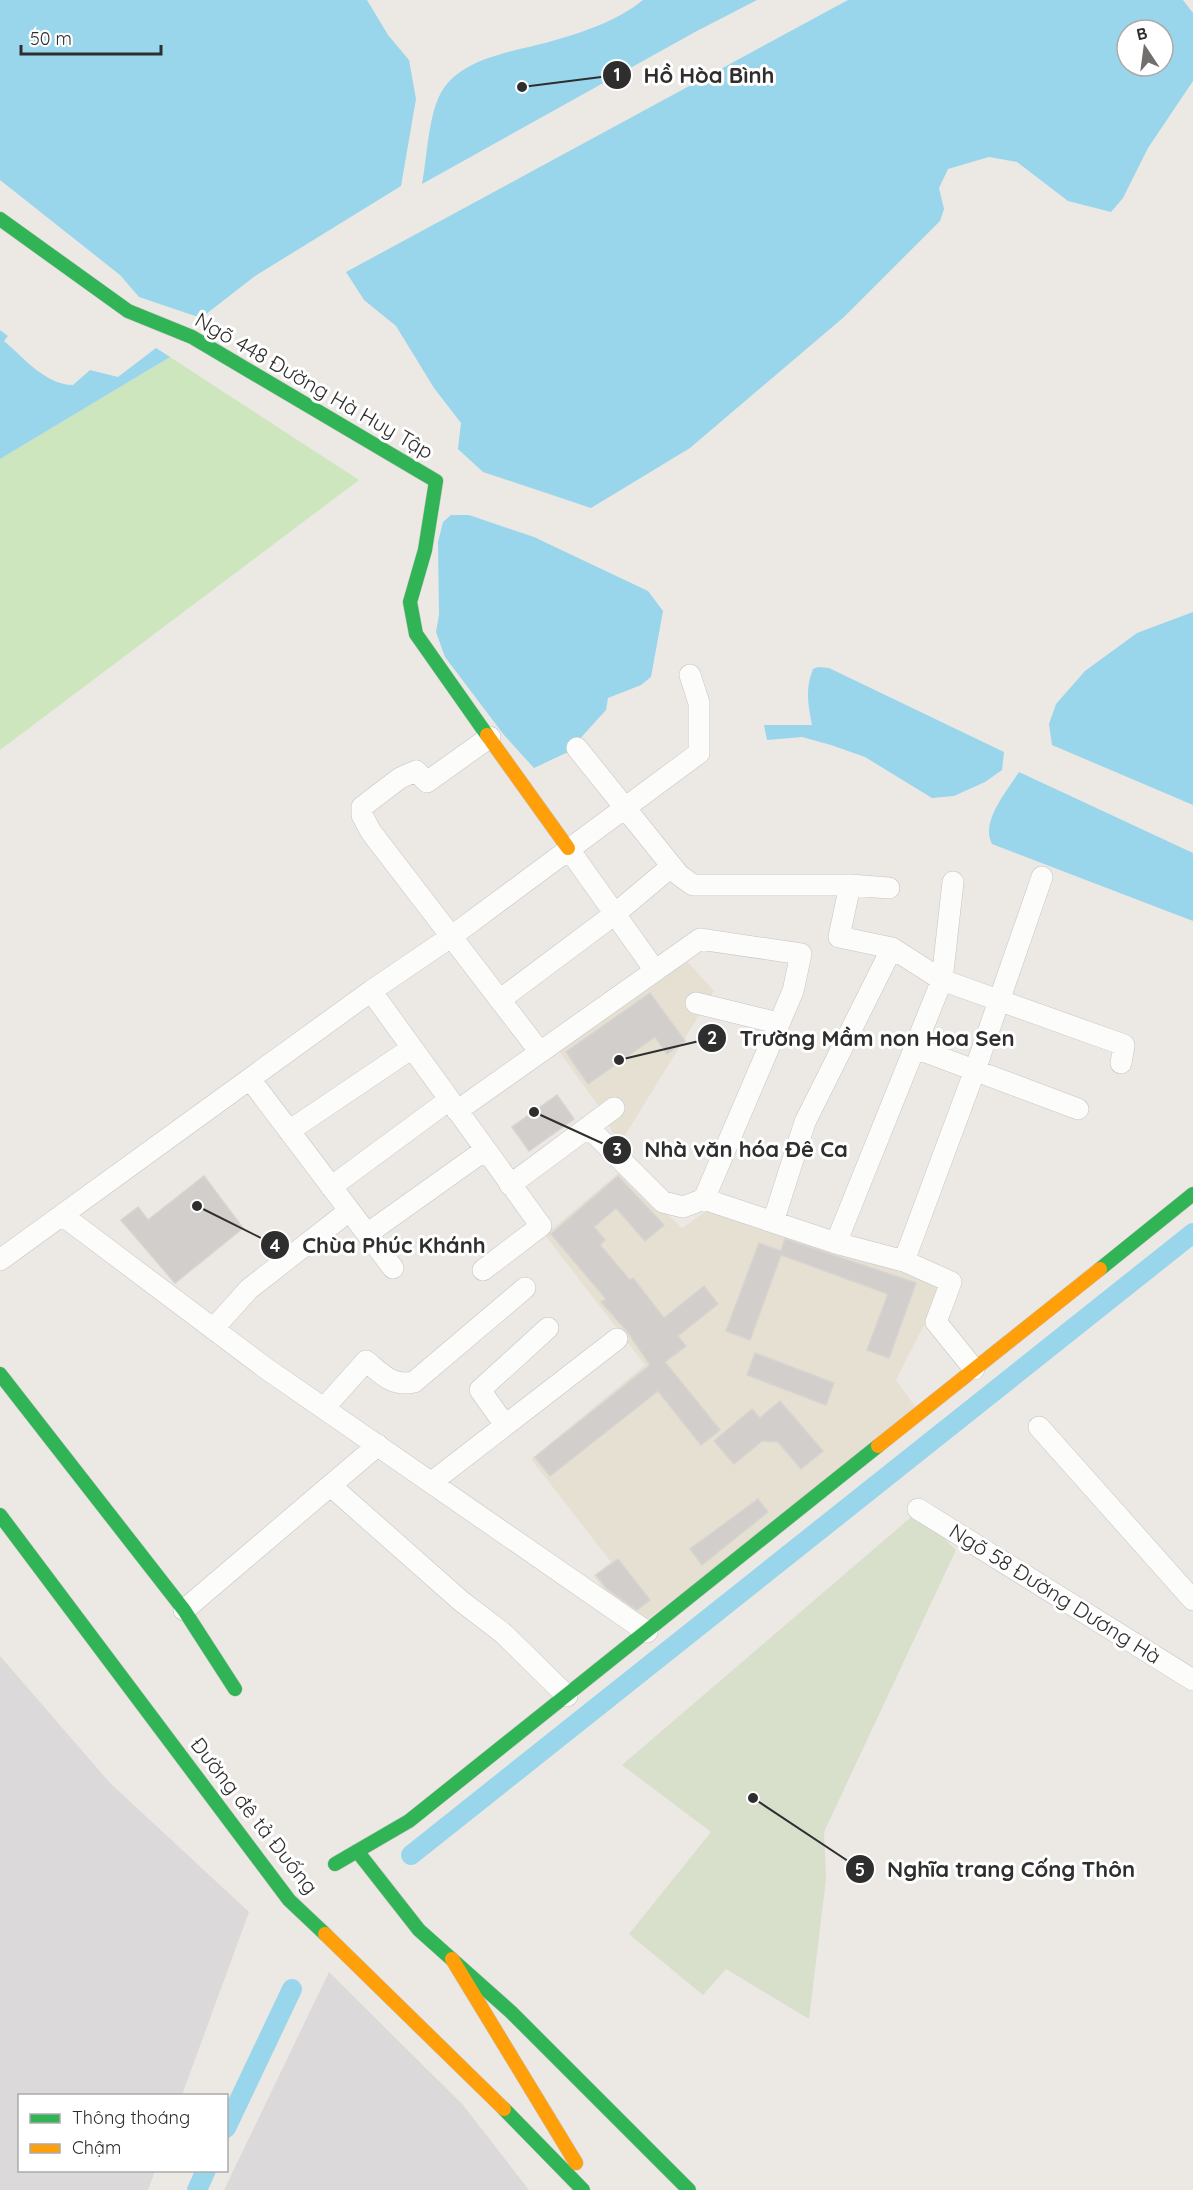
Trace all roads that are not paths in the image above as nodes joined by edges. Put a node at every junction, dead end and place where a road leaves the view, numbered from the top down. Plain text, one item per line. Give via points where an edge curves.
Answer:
1 (0, 219) edge
2 (690, 675) dead end
3 (490, 736) junction
4 (577, 748) dead end
5 (626, 806) junction
6 (568, 848) junction
7 (672, 866) junction
8 (1042, 877) dead end
9 (953, 882) dead end
10 (850, 885) junction
11 (889, 888) dead end
12 (616, 913) junction
13 (452, 936) junction
14 (892, 948) junction
15 (654, 969) junction
16 (942, 980) junction
17 (371, 991) junction
18 (501, 999) junction
19 (1000, 1000) junction
20 (696, 1003) dead end
21 (778, 1023) junction
22 (412, 1048) junction
23 (915, 1048) junction
24 (540, 1052) junction
25 (1121, 1063) dead end
26 (975, 1070) junction
27 (250, 1079) junction
28 (453, 1106) junction
29 (614, 1108) dead end
30 (1078, 1109) dead end
31 (588, 1127) junction
32 (289, 1131) junction
33 (485, 1150) junction
34 (510, 1185) junction
35 (331, 1187) junction
36 (1193, 1194) edge
37 (704, 1199) junction
38 (350, 1211) junction
39 (62, 1215) junction
40 (773, 1222) junction
41 (367, 1234) junction
42 (836, 1243) junction
43 (0, 1260) edge
44 (904, 1261) junction
45 (393, 1268) dead end
46 (483, 1270) dead end
47 (525, 1288) dead end
48 (548, 1328) dead end
49 (213, 1329) junction
50 (617, 1339) dead end
51 (974, 1370) junction
52 (0, 1374) edge
53 (324, 1408) junction
54 (505, 1425) junction
55 (1039, 1427) dead end
56 (378, 1445) junction
57 (432, 1482) junction
58 (331, 1486) junction
59 (918, 1509) dead end
60 (0, 1515) edge
61 (1193, 1600) edge
62 (184, 1610) junction
63 (647, 1632) junction
64 (1193, 1680) edge
65 (235, 1689) dead end
66 (567, 1696) junction
67 (357, 1851) junction
68 (335, 1864) dead end
69 (452, 1959) junction
70 (584, 2190) edge
71 (592, 2190) edge
72 (689, 2190) edge

1 - 3 street, Ngõ 448 Đường Hà Huy Tập via 128,311 192,337 436,481 425,550 410,602 416,633
2 - 5 street via 699,703 699,753
3 - 6 street, Ngõ 448 Đường Hà Huy Tập
3 - 13 street via 427,782 416,771 400,778 362,807 370,832
4 - 5 street
5 - 6 street
5 - 7 street
6 - 12 street
6 - 13 street
7 - 10 street via 693,885
7 - 12 street
8 - 19 street
9 - 16 street
10 - 11 street
10 - 14 street via 838,937
12 - 15 street
12 - 18 street
13 - 17 street
13 - 18 street
14 - 16 street
14 - 40 street via 805,1122
15 - 21 street via 699,939 801,954 793,991
15 - 24 street
16 - 19 street
16 - 23 street
17 - 22 street
17 - 27 street
18 - 24 street
19 - 25 street via 1124,1045
19 - 26 street
20 - 21 street
21 - 37 street
22 - 28 street
22 - 32 street
23 - 26 street
23 - 42 street
24 - 28 street
26 - 30 street
26 - 44 street
27 - 32 street
27 - 39 street
28 - 33 street
28 - 35 street
29 - 31 street
31 - 34 street
31 - 37 street via 663,1202 683,1207
32 - 35 street
33 - 34 street
33 - 41 street
34 - 46 street via 541,1226
35 - 38 street
36 - 51 street
37 - 40 street
38 - 41 street
38 - 49 street via 249,1289
39 - 43 street
39 - 49 street
40 - 42 street
41 - 45 street
42 - 44 street
44 - 51 street via 951,1282 936,1322
47 - 53 street via 414,1382 391,1382 366,1361
48 - 54 street via 480,1390
49 - 53 street
50 - 54 street
51 - 63 street
52 - 62 street
53 - 56 street
54 - 57 street
55 - 61 street
56 - 57 street
56 - 58 street
57 - 63 street
58 - 62 street
58 - 66 street via 504,1634
59 - 64 street, Ngõ 58 Đường Dương Hà
60 - 70 street, Đường đê tả Đuống via 289,1900 458,2061
62 - 65 street
63 - 66 street
66 - 67 street via 409,1821
67 - 68 street
67 - 69 street via 418,1930
69 - 71 street
69 - 72 street via 512,2012

